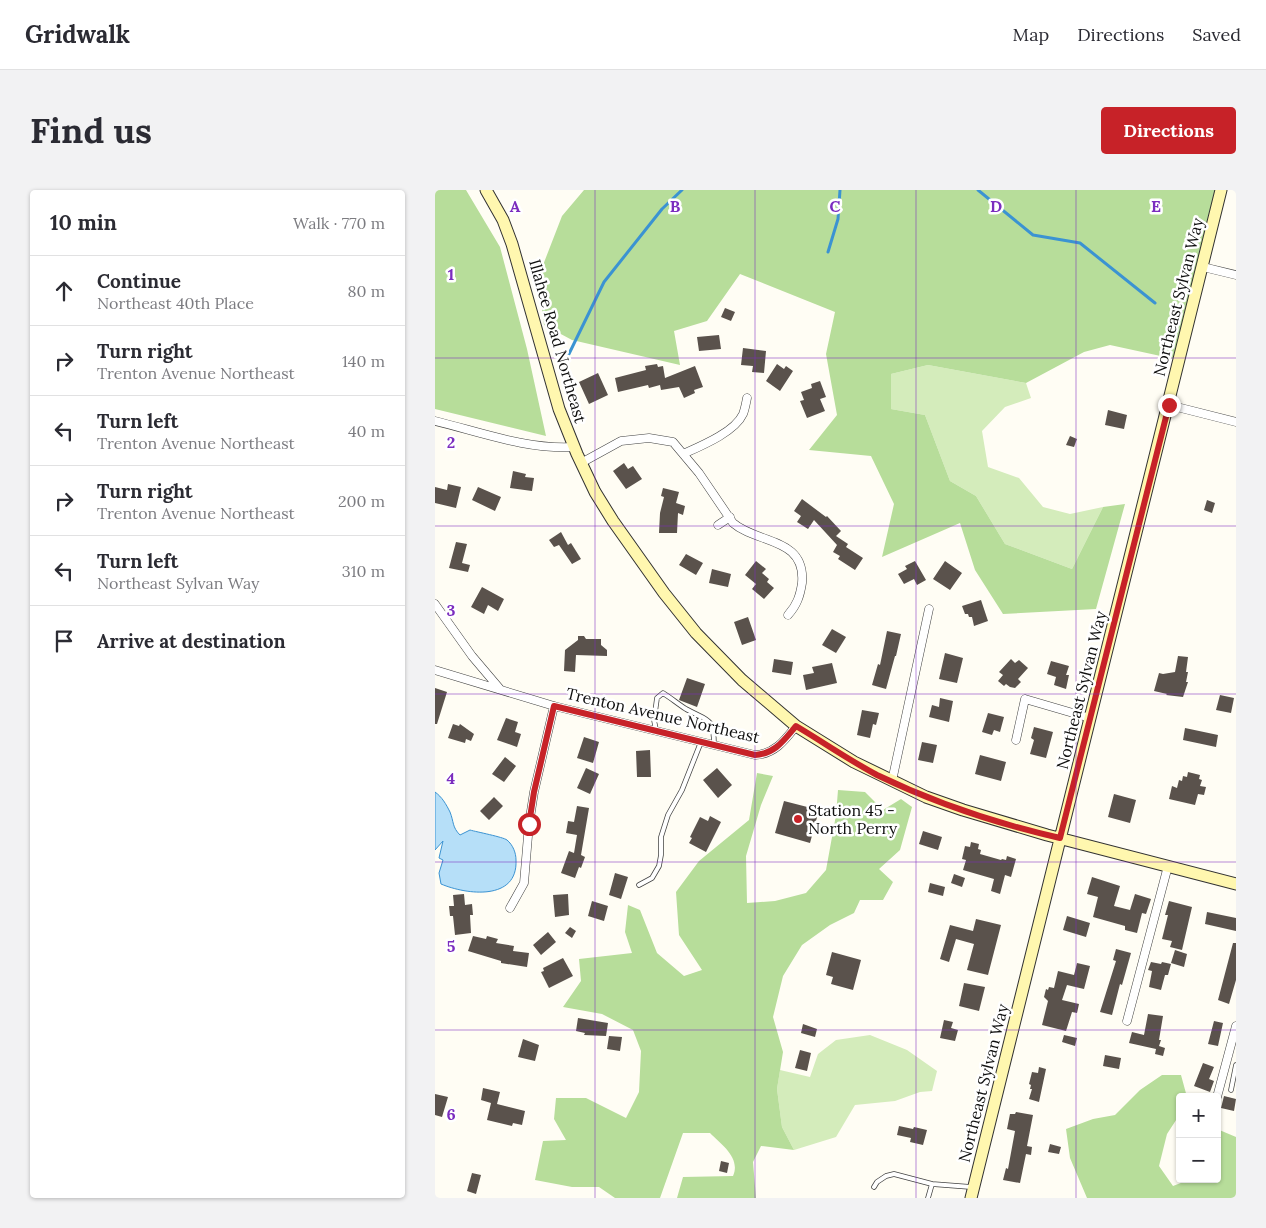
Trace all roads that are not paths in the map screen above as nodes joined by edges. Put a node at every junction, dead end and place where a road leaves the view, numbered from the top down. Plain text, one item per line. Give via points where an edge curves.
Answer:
1 (486, 190) edge
2 (1221, 190) edge
3 (1203, 267) junction
4 (1236, 276) edge
5 (747, 398) dead end
6 (1169, 405) junction
7 (435, 421) edge
8 (1236, 422) edge
9 (574, 447) junction
10 (683, 454) junction
11 (581, 463) junction
12 (729, 517) junction
13 (718, 525) dead end
14 (435, 604) edge
15 (929, 609) dead end
16 (788, 614) dead end
17 (435, 670) edge
18 (500, 689) junction
19 (554, 706) junction
20 (1090, 718) junction
21 (796, 726) junction
22 (656, 731) junction
23 (1016, 740) dead end
24 (701, 742) junction
25 (714, 745) junction
26 (892, 781) junction
27 (1060, 838) junction
28 (1168, 866) junction
29 (1236, 884) edge
30 (639, 885) dead end
31 (510, 908) dead end
32 (1127, 1021) dead end
33 (1236, 1026) edge
34 (1236, 1065) edge
35 (1231, 1090) dead end
36 (1218, 1093) edge
37 (932, 1184) junction
38 (874, 1187) dead end
39 (972, 1193) edge
40 (928, 1198) edge

1 - 9 main road, Illahee Road Northeast via 512,244 559,409
2 - 3 main road, Northeast Sylvan Way
3 - 4 street
3 - 6 main road, Northeast Sylvan Way
5 - 10 street via 743,415 734,426
6 - 8 street
6 - 20 main road, Northeast Sylvan Way
7 - 9 street via 529,446
9 - 11 main road, Illahee Road Northeast
10 - 11 street via 673,442 636,438 621,441
10 - 12 street
11 - 21 main road, Illahee Road Northeast via 613,521 679,613 742,680
12 - 13 street
12 - 16 street via 738,527 780,544 799,562 801,590 797,605
14 - 18 street via 471,656
15 - 26 street
17 - 18 street, Trenton Avenue Northeast
18 - 19 street, Trenton Avenue Northeast
19 - 22 street, Trenton Avenue Northeast
19 - 31 street via 534,792 524,883
20 - 23 street via 1025,699
20 - 27 main road, Northeast Sylvan Way
21 - 25 street, Trenton Avenue Northeast via 777,748 766,754 755,755
21 - 26 main road
22 - 24 street, Trenton Avenue Northeast
22 - 25 lane via 653,720 657,698 663,693 708,719 714,732
24 - 25 street, Trenton Avenue Northeast
24 - 30 lane via 668,815 661,837 659,866 652,878
26 - 27 main road via 963,810
27 - 28 main road
27 - 39 main road, Northeast Sylvan Way
28 - 29 main road
28 - 32 street
33 - 36 street
34 - 35 lane
37 - 38 lane via 894,1174
37 - 39 lane
37 - 40 lane

